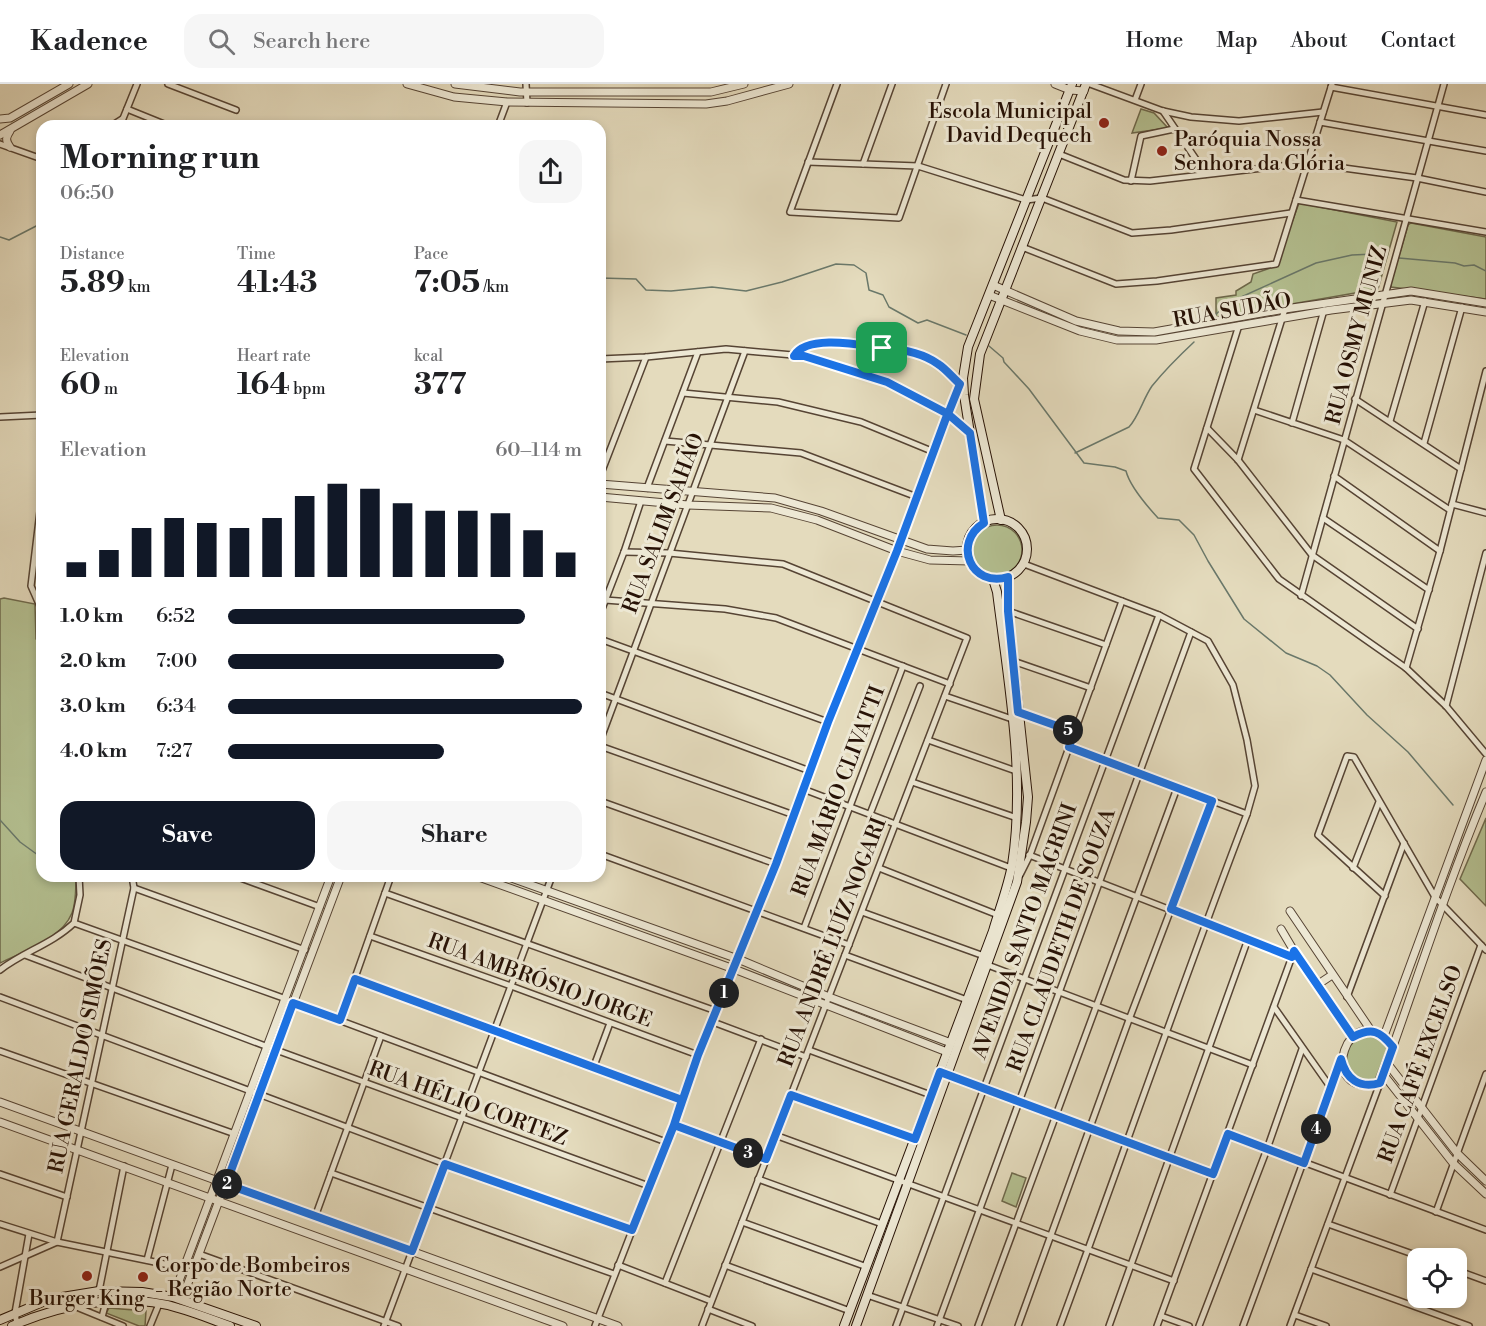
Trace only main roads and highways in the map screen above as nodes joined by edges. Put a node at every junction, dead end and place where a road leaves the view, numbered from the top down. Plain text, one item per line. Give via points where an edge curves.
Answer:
1 (1086, 86) edge
2 (1071, 87) edge
3 (1000, 520) junction
4 (984, 523) junction
5 (1008, 577) junction
6 (993, 579) junction
7 (984, 961) junction
8 (951, 1054) junction
9 (935, 1096) junction
10 (142, 1293) junction
11 (178, 1298) junction
12 (140, 1302) junction
13 (159, 1304) junction
14 (0, 1320) edge
15 (34, 1322) edge
16 (15, 1325) edge
17 (229, 1326) edge
18 (256, 1326) edge
19 (844, 1326) edge
20 (856, 1326) edge

1 - 3 main road via 980,354 974,399
2 - 4 main road via 968,347 961,381
3 - 4 main road
3 - 5 main road via 1018,528 1027,545 1024,564
4 - 6 main road via 972,533 968,550 979,573
5 - 6 main road
5 - 7 main road via 1008,611 1028,797 1026,853
6 - 7 main road via 998,591 1012,719 1017,818 1011,868
7 - 8 main road
7 - 8 main road via 951,1042
8 - 9 main road
9 - 19 main road
9 - 20 main road
10 - 11 main road
10 - 12 main road
10 - 14 main road via 99,1291 50,1299
11 - 13 main road via 176,1304
11 - 18 main road
12 - 13 main road
12 - 15 main road via 72,1306
13 - 17 main road
15 - 16 main road

